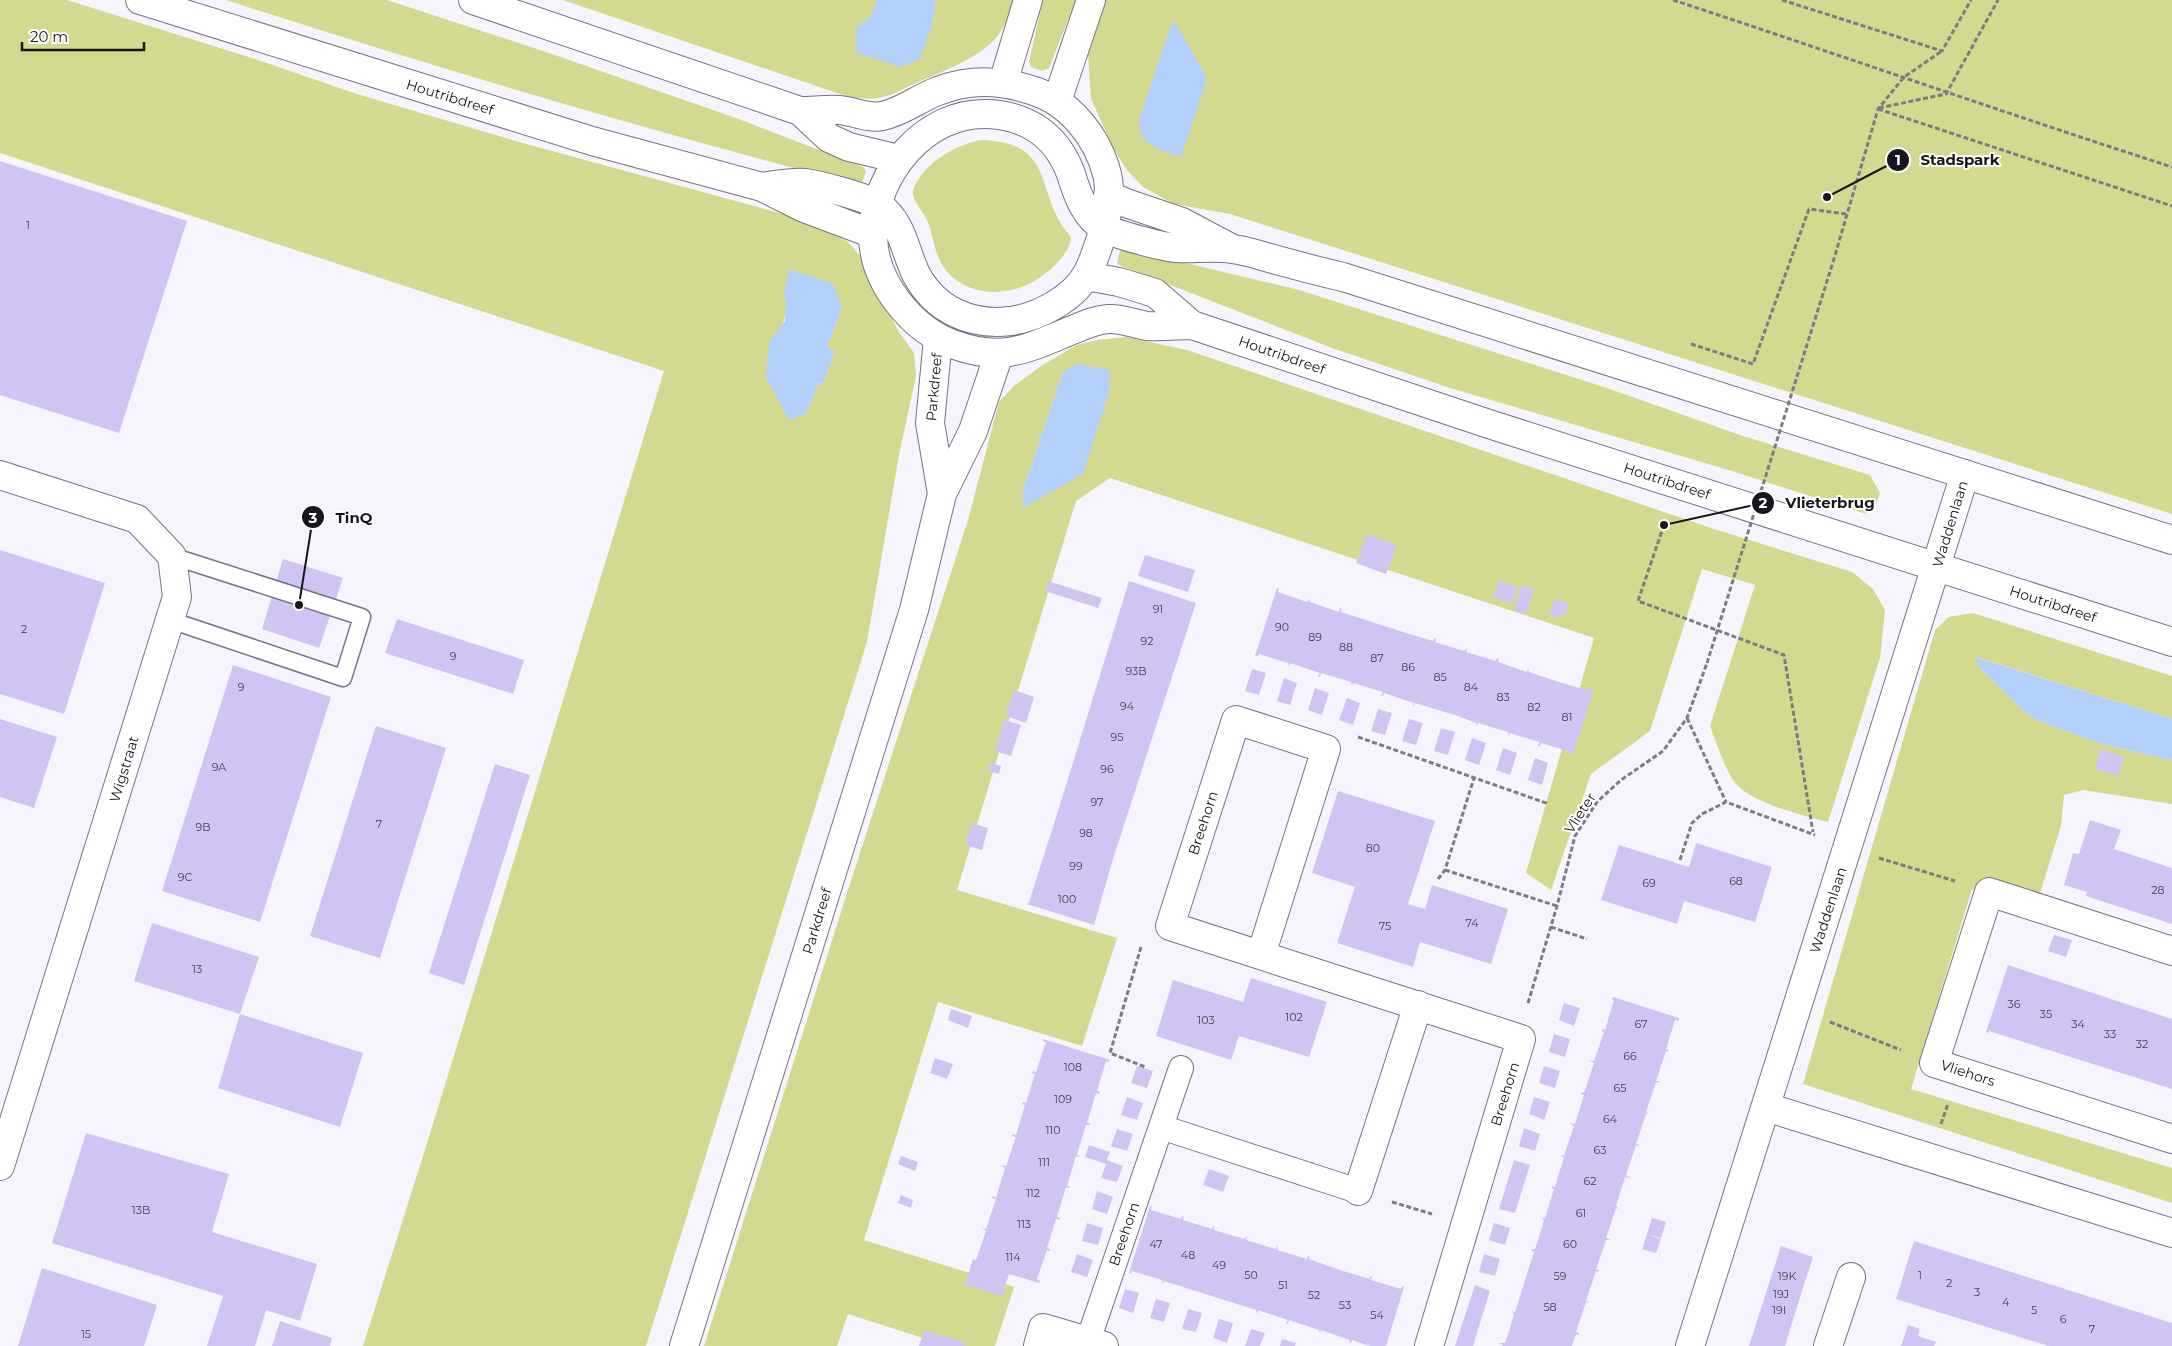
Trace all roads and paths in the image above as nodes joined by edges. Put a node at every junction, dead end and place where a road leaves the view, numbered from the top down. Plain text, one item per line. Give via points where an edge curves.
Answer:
1 (140, 0) edge
2 (473, 0) edge
3 (1028, 0) edge
4 (1091, 0) edge
5 (1673, 0) edge
6 (1782, 0) edge
7 (1971, 0) edge
8 (1998, 0) edge
9 (1942, 51) junction
10 (1904, 77) junction
11 (1003, 83) junction
12 (1946, 94) junction
13 (1057, 101) junction
14 (1878, 108) junction
15 (800, 111) junction
16 (986, 114) junction
17 (899, 159) junction
18 (2172, 168) edge
19 (762, 186) junction
20 (1108, 195) junction
21 (878, 204) junction
22 (2172, 206) edge
23 (1846, 214) junction
24 (1104, 228) junction
25 (873, 234) junction
26 (1232, 249) junction
27 (1086, 276) junction
28 (1010, 321) junction
29 (1192, 325) junction
30 (938, 338) junction
31 (1691, 344) dead end
32 (998, 354) junction
33 (1965, 474) junction
34 (0, 475) edge
35 (942, 494) junction
36 (1664, 525) dead end
37 (2172, 540) edge
38 (172, 556) junction
39 (1936, 567) junction
40 (170, 620) junction
41 (2172, 642) edge
42 (1687, 718) junction
43 (1326, 749) junction
44 (1474, 778) junction
45 (1726, 802) junction
46 (1548, 804) dead end
47 (1814, 835) junction
48 (1848, 848) junction
49 (1680, 860) dead end
50 (1445, 870) junction
51 (1438, 879) dead end
52 (1989, 892) junction
53 (1557, 906) junction
54 (1170, 926) junction
55 (1551, 926) junction
56 (1587, 939) dead end
57 (2172, 950) edge
58 (1261, 955) junction
59 (1418, 1005) junction
60 (1796, 1009) junction
61 (1521, 1039) junction
62 (1947, 1067) junction
63 (1179, 1074) joint
64 (1766, 1107) junction
65 (1161, 1127) junction
66 (2172, 1139) edge
67 (1930, 1158) junction
68 (0, 1166) edge
69 (1358, 1191) junction
70 (1466, 1225) junction
71 (2172, 1233) edge
72 (1851, 1277) dead end
73 (1096, 1344) edge
74 (684, 1346) edge
75 (1038, 1346) edge
76 (1429, 1346) edge
77 (1690, 1346) edge
78 (1828, 1346) edge

1 - 19 street, Houtribdreef via 592,141
2 - 15 street
3 - 11 street
4 - 13 street
5 - 10 path
6 - 9 path
7 - 9 path
8 - 12 path
9 - 10 path
10 - 12 path
10 - 14 path
11 - 13 street via 1032,90
11 - 15 street via 973,82 938,91 882,116 862,116 841,110
11 - 16 street
12 - 14 path
12 - 18 path
13 - 20 street via 1074,115 1088,134 1107,174
14 - 22 path
14 - 23 path, Vlieter
15 - 17 street via 829,138 849,147
16 - 17 street, Houtribdreef via 952,118 916,140
16 - 24 street, Houtribdreef via 1026,122 1043,132 1058,147 1085,209
17 - 21 street, Houtribdreef via 890,171
19 - 21 street, Houtribdreef via 804,183
19 - 25 street, Houtribdreef via 804,208
20 - 24 street
20 - 26 street via 1182,222
21 - 25 street, Houtribdreef
21 - 28 street via 893,219 916,273 928,293 942,307 962,316
23 - 31 path via 1809,209 1753,364
23 - 42 path, Vlieter, bridge via 1707,663
24 - 26 street via 1173,248
24 - 27 street
25 - 30 street, Houtribdreef via 875,256 896,300 913,320
26 - 33 street via 1343,278
27 - 28 street via 1070,294 1049,307
27 - 29 street, Houtribdreef via 1155,293
28 - 32 street, Parkdreef
29 - 32 street, Houtribdreef via 1147,326 1109,319 1092,322 1029,349
29 - 39 street, Houtribdreef via 1492,426
30 - 32 street, Houtribdreef via 975,351
30 - 35 street, Parkdreef via 930,423
32 - 35 street, Parkdreef via 974,431
33 - 37 street
33 - 39 street, Waddenlaan
34 - 38 street via 137,519
35 - 74 street, Parkdreef via 914,610
36 - 47 path via 1638,601 1784,655
38 - 40 street, Wigstraat via 177,597
38 - 40 lane via 362,617 342,678
39 - 41 street, Houtribdreef
39 - 48 street, Waddenlaan
40 - 68 street, Wigstraat
42 - 45 path
42 - 53 path, Vlieter via 1663,751 1621,780 1597,802 1576,836
43 - 44 path via 1352,735
43 - 54 street, Breehorn via 1236,720
43 - 58 street
44 - 46 path
44 - 50 path
45 - 47 path
45 - 49 path via 1692,823
47 - 48 path
48 - 52 path
48 - 60 street, Waddenlaan
50 - 51 path
50 - 53 path
52 - 57 street
52 - 62 street, Vliehors
53 - 55 path, Vlieter
54 - 58 street
54 - 63 path via 1144,937 1110,1053
55 - 56 path
55 - 61 path, Vlieter via 1525,1012
58 - 59 street
59 - 61 street
59 - 69 street
60 - 62 path
60 - 64 street, Waddenlaan
61 - 70 street, Breehorn
62 - 66 street, Vliehors
62 - 67 path
63 - 65 street, Breehorn
64 - 67 street
64 - 77 street, Waddenlaan
65 - 69 street
65 - 73 street, Breehorn
67 - 71 street
69 - 70 path
70 - 76 street, Breehorn
72 - 78 street
73 - 75 street, Breehorn via 1043,1328

